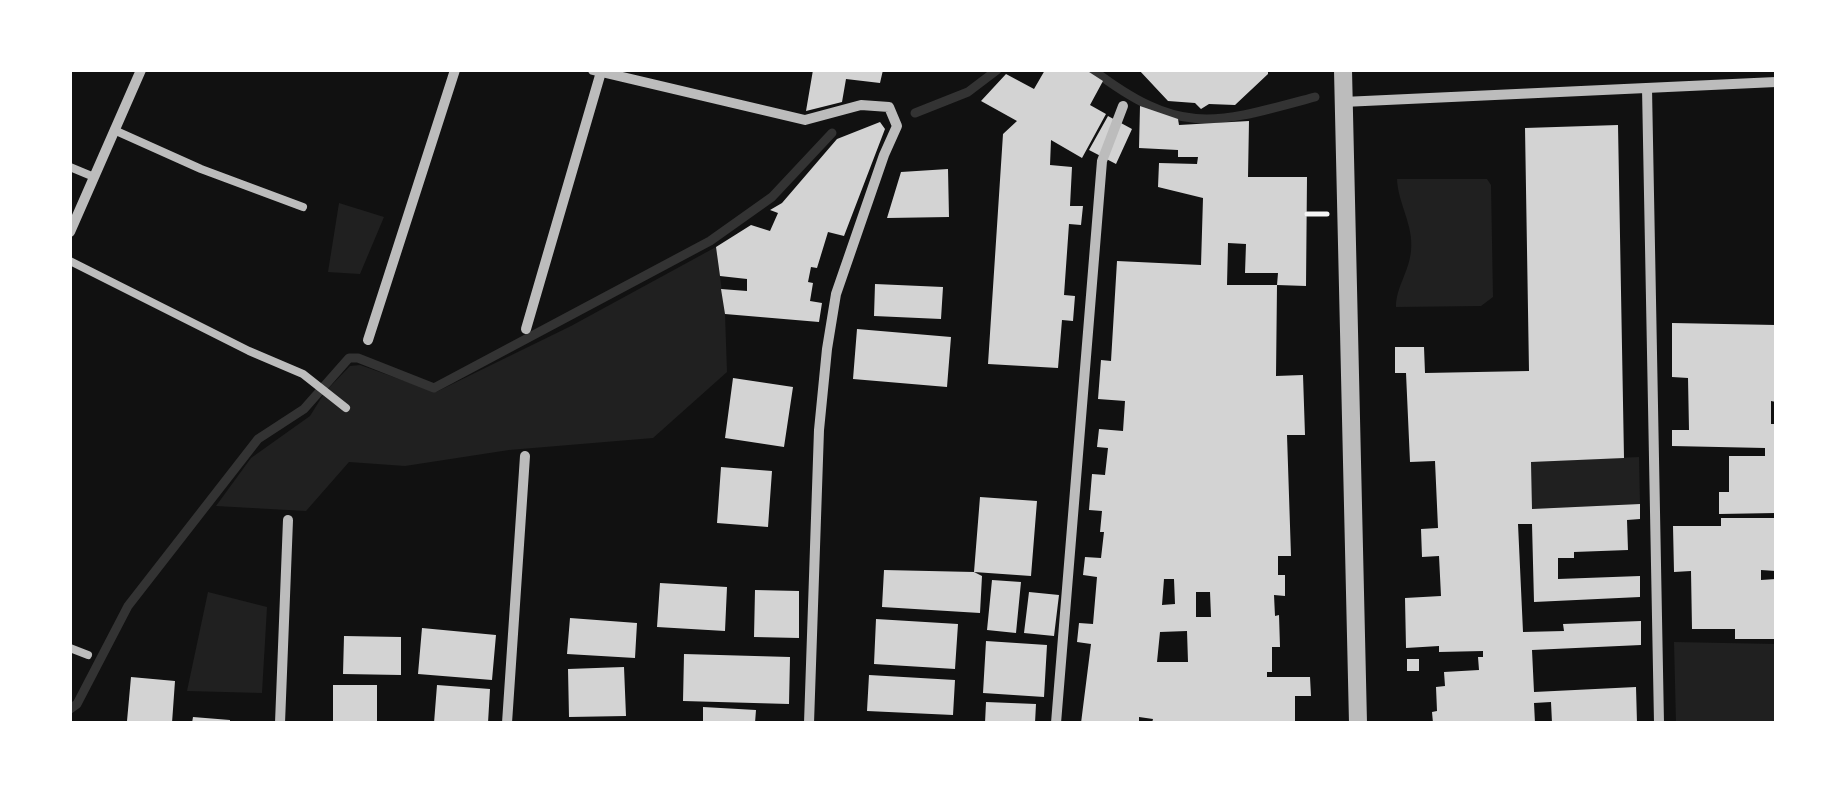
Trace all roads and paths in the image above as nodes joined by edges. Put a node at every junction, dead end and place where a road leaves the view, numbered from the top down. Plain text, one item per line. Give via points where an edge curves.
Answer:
1 (141, 70) edge
2 (455, 70) edge
3 (1344, 70) edge
4 (597, 71) edge
5 (1776, 82) edge
6 (1648, 88) junction
7 (1343, 102) junction
8 (1123, 106) dead end
9 (114, 130) junction
10 (70, 167) edge
11 (94, 177) junction
12 (304, 207) dead end
13 (70, 232) edge
14 (70, 260) edge
15 (526, 329) dead end
16 (368, 340) dead end
17 (346, 408) dead end
18 (525, 456) dead end
19 (288, 520) dead end
20 (70, 648) edge
21 (88, 655) dead end
22 (280, 723) edge
23 (506, 723) edge
24 (809, 723) edge
25 (1056, 723) edge
26 (1358, 723) edge
27 (1659, 723) edge

1 - 9 street
2 - 16 street
3 - 7 street
4 - 15 street
4 - 24 street via 800,119 861,105 889,108 896,116 898,126 836,294 827,349
5 - 6 street
6 - 7 street
6 - 27 street
7 - 26 street
8 - 25 street via 1102,161
9 - 11 street
9 - 12 lane
10 - 11 lane
11 - 13 street
14 - 17 lane via 307,378
18 - 23 street
19 - 22 street
20 - 21 lane

